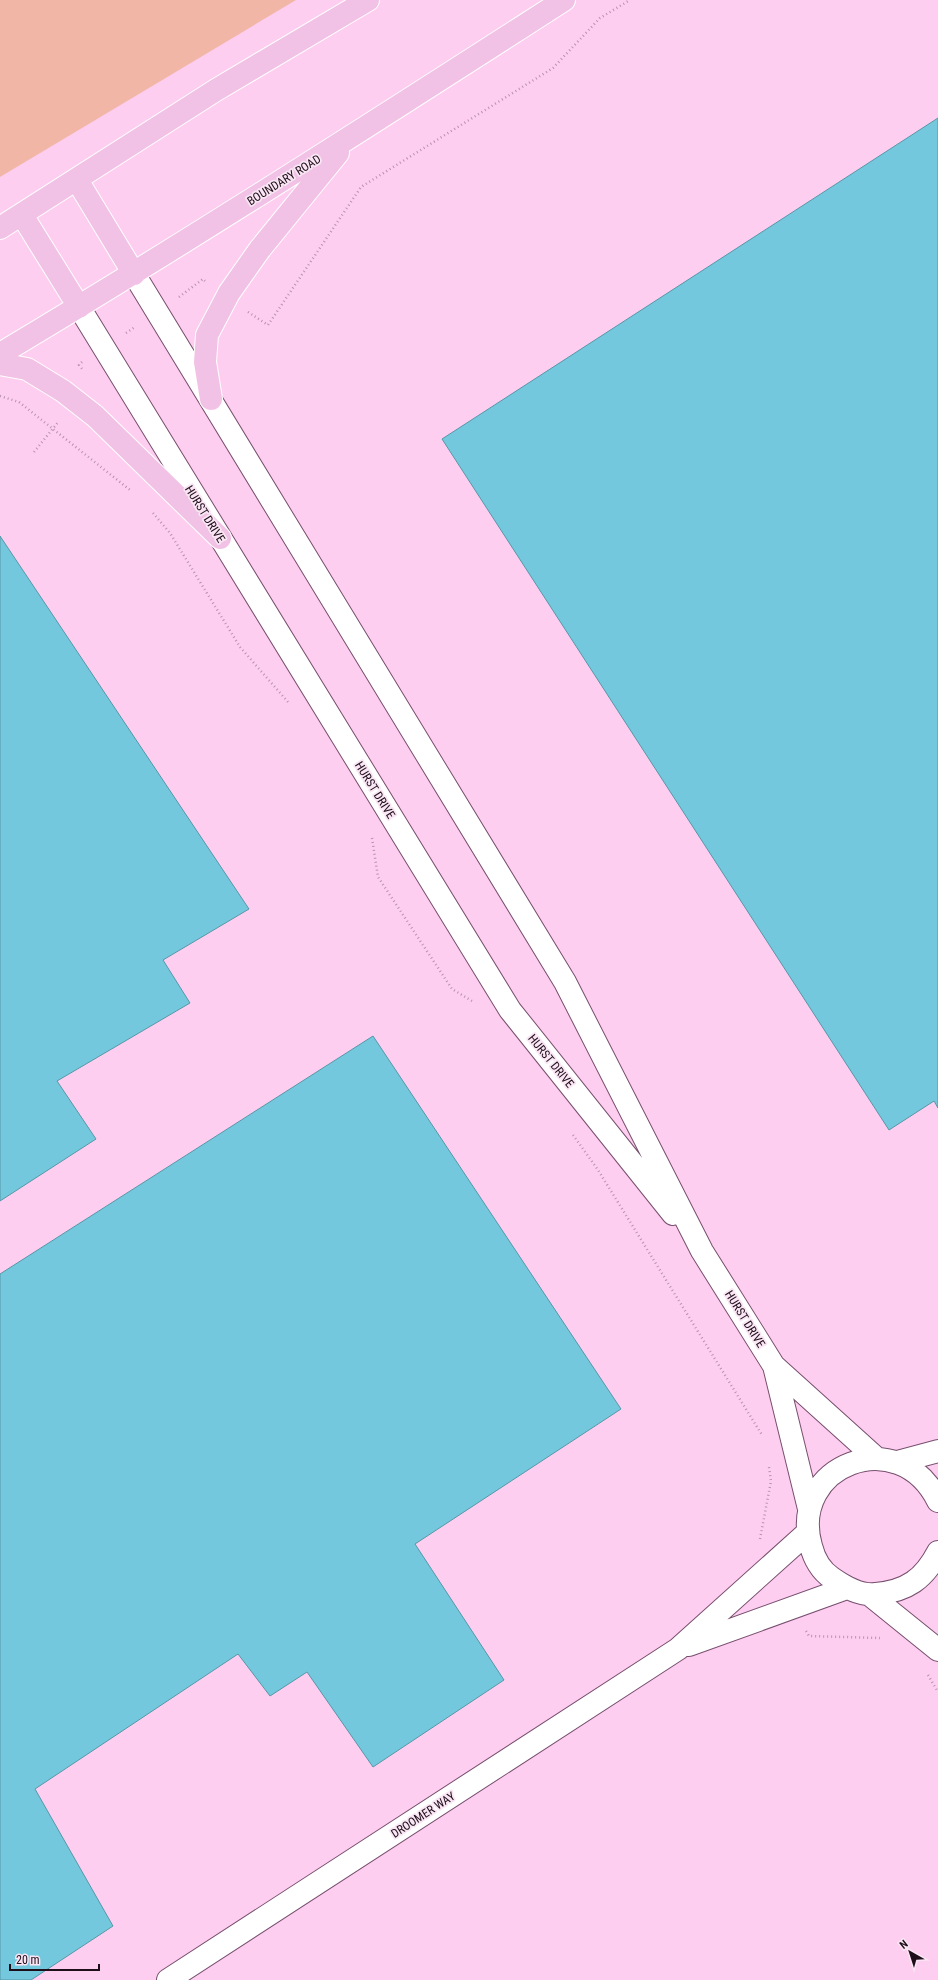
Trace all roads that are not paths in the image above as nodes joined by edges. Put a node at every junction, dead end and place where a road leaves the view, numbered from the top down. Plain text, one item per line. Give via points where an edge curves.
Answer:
1 (368, 0) edge
2 (564, 0) edge
3 (352, 137) junction
4 (77, 180) junction
5 (22, 215) junction
6 (0, 228) edge
7 (134, 274) junction
8 (79, 307) junction
9 (0, 354) edge
10 (0, 364) edge
11 (211, 399) junction
12 (220, 538) junction
13 (702, 1251) junction
14 (774, 1366) junction
15 (938, 1451) edge
16 (887, 1460) junction
17 (938, 1501) edge
18 (809, 1509) junction
19 (807, 1533) junction
20 (938, 1552) edge
21 (847, 1588) junction
22 (870, 1595) junction
23 (678, 1649) junction
24 (938, 1650) edge
25 (168, 1980) edge

1 - 4 main road via 216,90
2 - 3 main road, BOUNDARY ROAD
3 - 7 main road, BOUNDARY ROAD
3 - 11 main road via 260,248 207,335 205,362
4 - 5 main road
4 - 7 main road
5 - 6 main road
5 - 8 main road
7 - 8 main road, BOUNDARY ROAD
7 - 11 street, HURST DRIVE
8 - 9 main road, BOUNDARY ROAD
8 - 12 street, HURST DRIVE
10 - 12 main road via 27,369 95,416
11 - 13 street, HURST DRIVE via 565,982
12 - 13 street, HURST DRIVE via 510,1010
13 - 14 street, HURST DRIVE
14 - 16 street
14 - 18 street
15 - 16 street
16 - 17 street via 916,1471 931,1486
16 - 18 street via 855,1461 836,1471 819,1488
18 - 19 street
19 - 21 street via 814,1556 827,1575
19 - 23 street
20 - 22 street via 930,1567 915,1582 894,1592
21 - 22 street
21 - 23 street
22 - 24 street
23 - 25 street, DROOMER WAY

